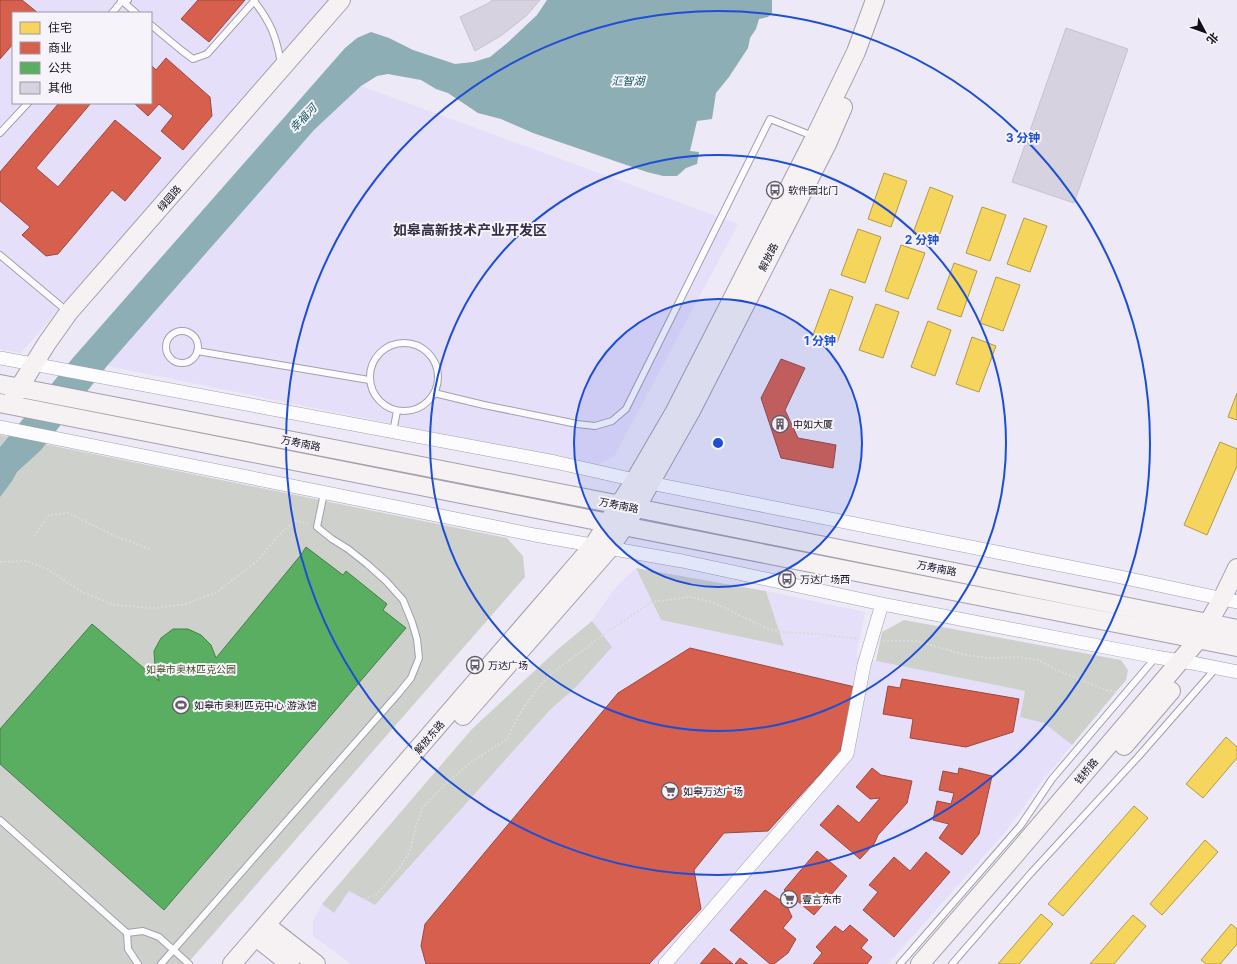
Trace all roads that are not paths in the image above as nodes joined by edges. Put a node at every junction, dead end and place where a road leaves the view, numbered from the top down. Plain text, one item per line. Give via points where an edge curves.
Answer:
1 (124, 0) edge
2 (255, 0) edge
3 (340, 0) edge
4 (875, 0) edge
5 (887, 0) edge
6 (113, 12) edge
7 (135, 12) edge
8 (152, 26) edge
9 (282, 69) junction
10 (27, 104) edge
11 (0, 133) edge
12 (821, 140) junction
13 (0, 255) edge
14 (69, 312) junction
15 (198, 351) junction
16 (0, 358) edge
17 (34, 364) junction
18 (369, 380) junction
19 (0, 384) edge
20 (20, 388) junction
21 (434, 393) junction
22 (4, 404) edge
23 (397, 411) junction
24 (0, 427) edge
25 (393, 432) junction
26 (643, 482) junction
27 (324, 493) junction
28 (619, 505) junction
29 (636, 508) junction
30 (615, 525) junction
31 (602, 547) junction
32 (1237, 568) edge
33 (1233, 600) edge
34 (882, 604) junction
35 (1223, 626) edge
36 (1205, 641) junction
37 (1237, 647) edge
38 (1156, 657) junction
39 (1187, 662) junction
40 (1216, 668) junction
41 (1237, 672) edge
42 (0, 820) edge
43 (127, 933) junction
44 (265, 934) junction
45 (174, 950) junction
46 (138, 964) edge
47 (161, 964) edge
48 (189, 964) edge
49 (232, 964) edge
50 (247, 964) edge
51 (290, 964) edge
52 (316, 964) edge
53 (666, 964) edge
54 (900, 964) edge
55 (920, 964) edge
56 (935, 964) edge
57 (952, 964) edge

1 - 6 lane
1 - 7 lane
2 - 8 lane via 207,54 193,59
2 - 9 lane via 267,17 277,42
3 - 9 street, 绿园路
4 - 12 street, 解放路
5 - 12 street, 解放路 via 865,57
9 - 14 street, 绿园路
10 - 11 lane
12 - 21 lane via 770,119 626,409 612,421 595,426 577,424
12 - 26 street, 解放路 via 692,409
13 - 14 lane
14 - 17 street, 绿园路
15 - 15 lane via 188,362 178,362 169,356 167,342 173,333 189,332 197,340
15 - 18 lane
16 - 17 street
17 - 20 street, 绿园路
17 - 25 street
18 - 21 lane via 375,358 383,350 393,344 416,344 434,359 438,370 438,382
18 - 23 lane via 378,400
19 - 20 street, 万寿南路
20 - 22 street, 绿园路
20 - 28 street, 万寿南路
21 - 23 lane via 428,402 419,408
22 - 30 street, 万寿南路
23 - 25 lane
24 - 27 street
25 - 26 street via 555,462
26 - 28 street, 解放路
26 - 29 street, 解放路
26 - 33 street
27 - 31 street
27 - 45 lane via 317,527 367,564 403,600 414,628 419,658 412,678
28 - 29 street, 万寿南路
28 - 30 street, 解放东路
29 - 30 street, 解放东路
29 - 35 street, 万寿南路
30 - 31 street, 解放东路
30 - 36 street, 万寿南路
31 - 34 street
31 - 44 street, 解放东路
32 - 33 street, 钱桥路
33 - 35 street, 钱桥路
34 - 38 street
34 - 53 street via 864,665 847,754
35 - 36 street, 钱桥路
36 - 37 street, 万寿南路
36 - 39 street, 钱桥路
38 - 39 street
38 - 54 lane via 1052,780 1021,825
39 - 40 street
39 - 55 street, 钱桥路
39 - 56 street, 钱桥路 via 1149,717
40 - 41 street
40 - 57 lane
42 - 43 lane
43 - 45 lane via 143,931 159,937
43 - 46 lane via 128,949
44 - 49 street, 解放东路
44 - 50 street, 解放东路
44 - 51 street
44 - 52 street
45 - 47 lane
45 - 48 lane

